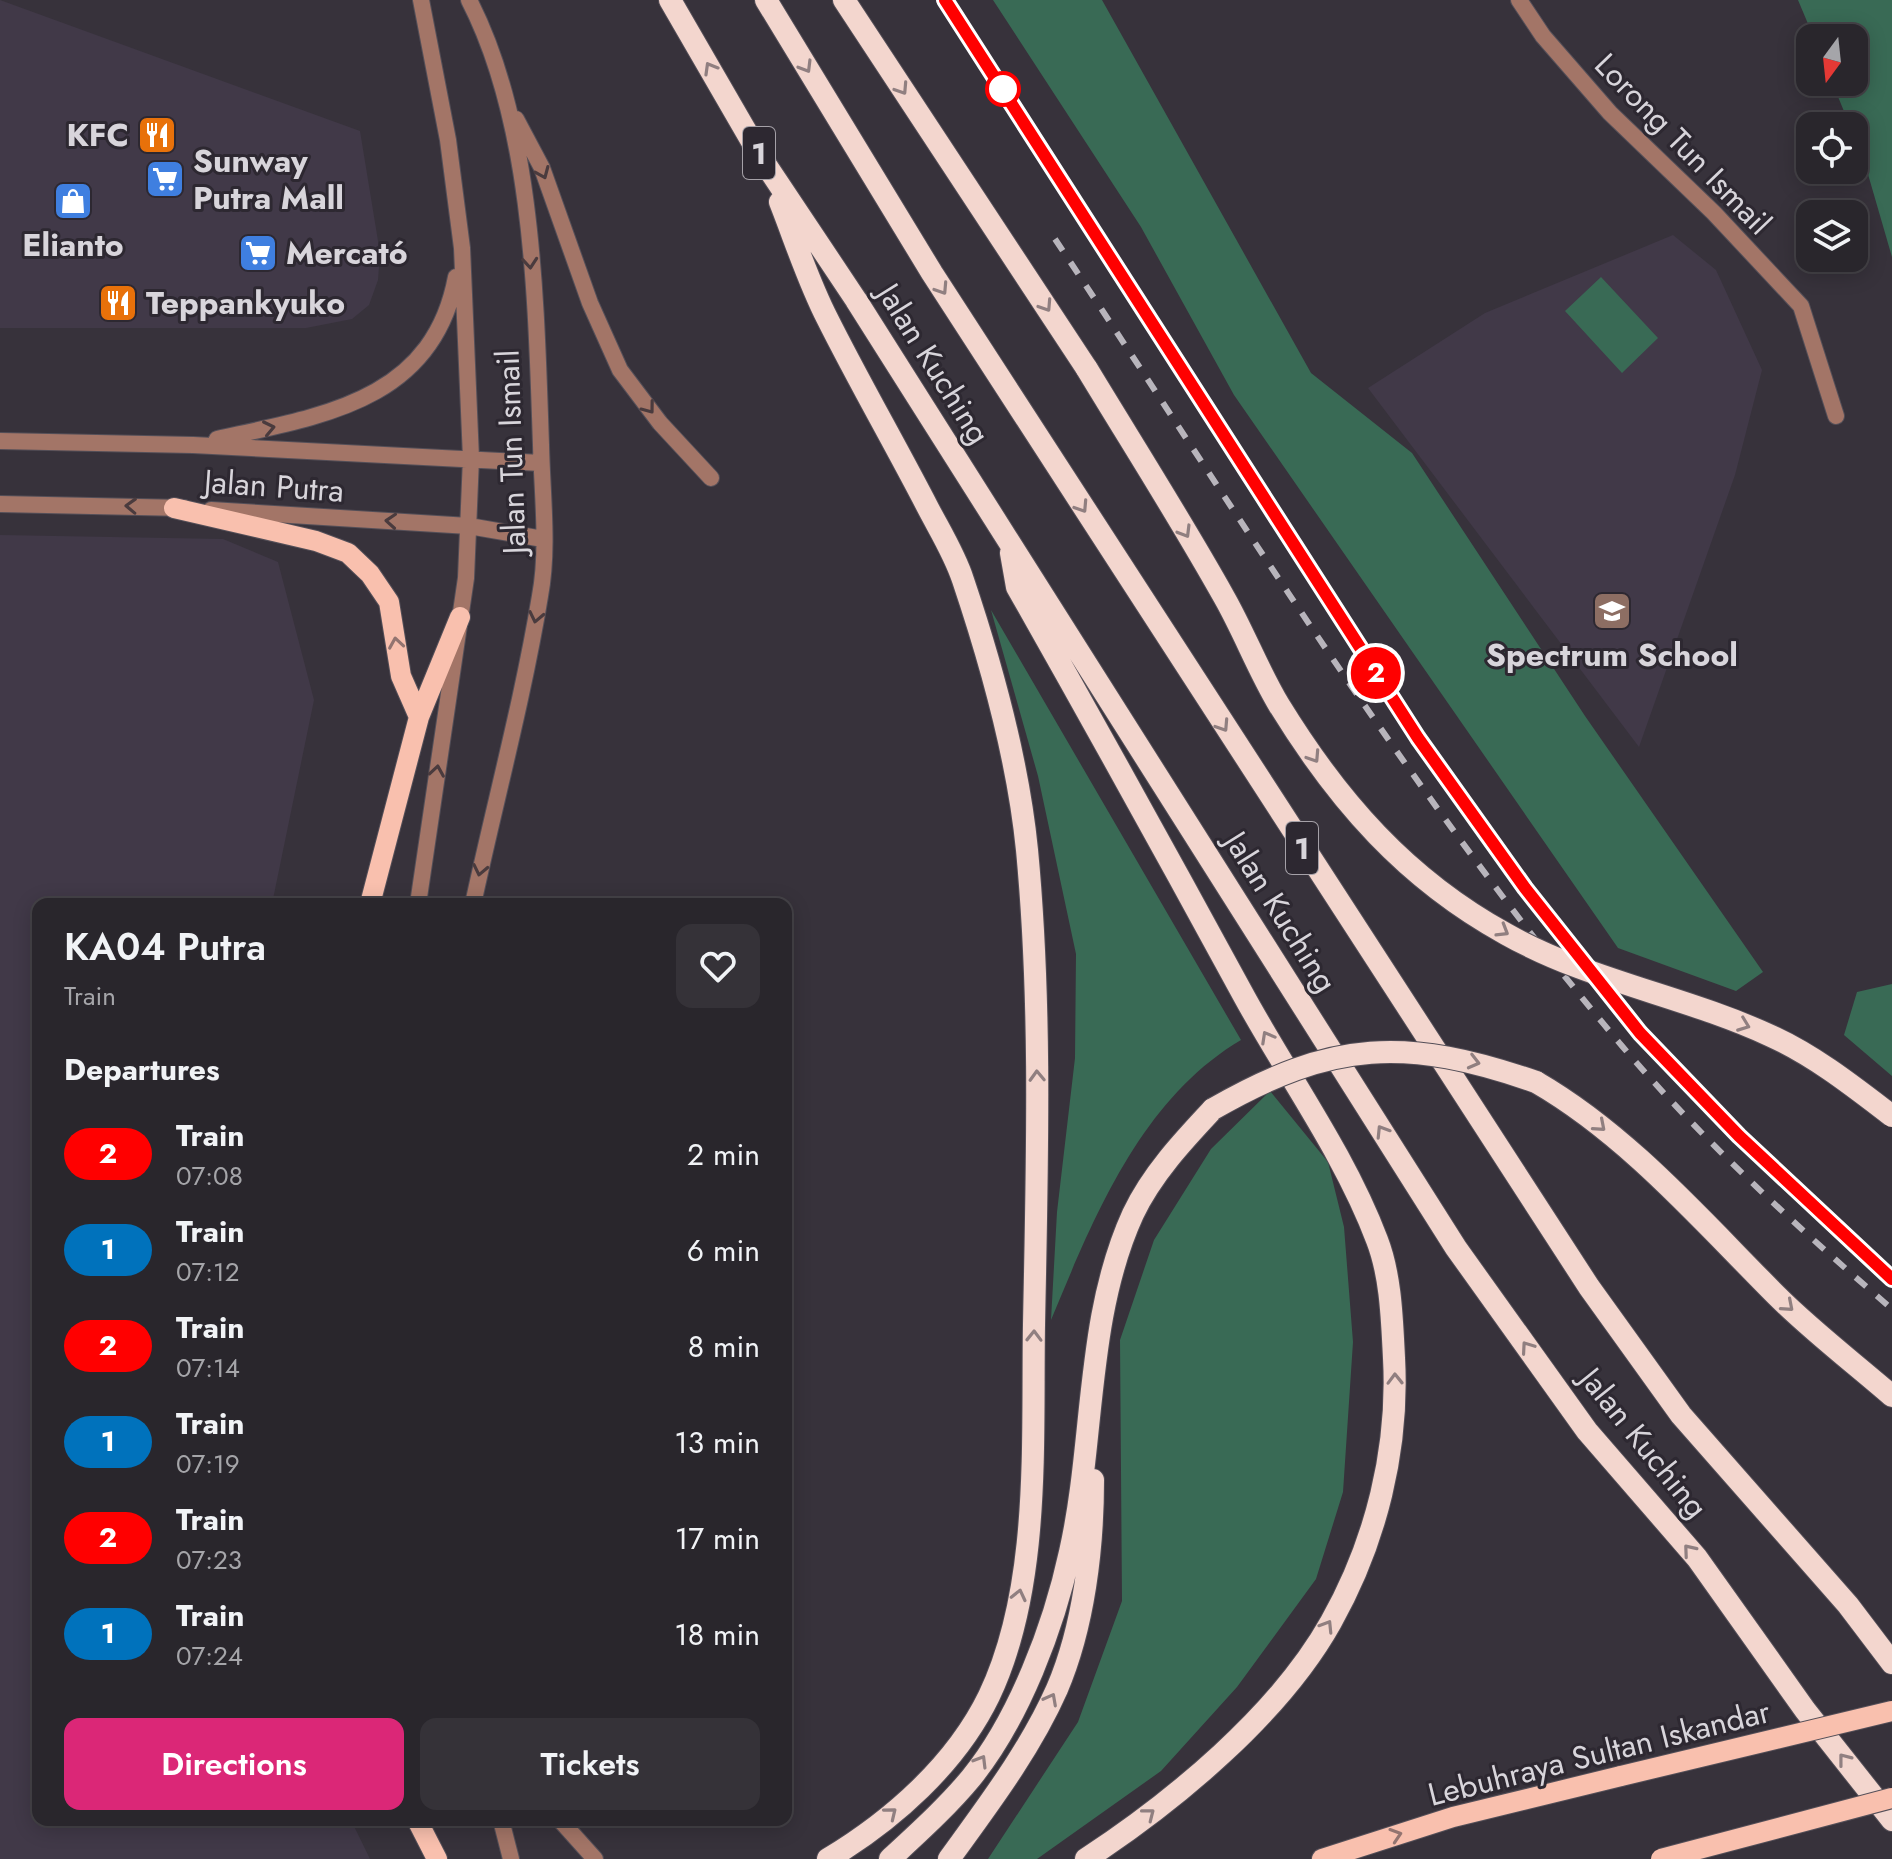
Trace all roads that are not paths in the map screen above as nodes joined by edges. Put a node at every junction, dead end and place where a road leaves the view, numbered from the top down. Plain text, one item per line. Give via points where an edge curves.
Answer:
1 (421, 0) edge
2 (469, 0) edge
3 (670, 0) edge
4 (766, 0) edge
5 (844, 0) edge
6 (1519, 0) edge
7 (508, 103) junction
8 (762, 159) junction
9 (462, 248) junction
10 (1836, 416) dead end
11 (0, 441) edge
12 (193, 445) junction
13 (471, 458) junction
14 (541, 463) junction
15 (711, 478) dead end
16 (0, 504) edge
17 (174, 508) junction
18 (469, 526) junction
19 (543, 539) junction
20 (1009, 541) junction
21 (460, 617) junction
22 (419, 717) junction
23 (372, 898) edge
24 (419, 898) edge
25 (474, 898) edge
26 (1892, 1116) edge
27 (1094, 1395) junction
28 (1892, 1396) edge
29 (1891, 1661) edge
30 (1892, 1711) edge
31 (1892, 1798) edge
32 (1892, 1820) edge
33 (420, 1826) edge
34 (503, 1826) edge
35 (565, 1826) edge
36 (437, 1859) edge
37 (511, 1859) edge
38 (595, 1859) edge
39 (828, 1859) edge
40 (890, 1859) edge
41 (949, 1859) edge
42 (1086, 1859) edge
43 (1322, 1859) edge
44 (1661, 1859) edge

1 - 9 street, Jalan Tun Ismail
2 - 7 street, Jalan Tun Ismail
8 -> 3 highway, Jalan Kuching / 1
4 -> 29 highway, Jalan Kuching / 1 via 932,273 1589,1287 1681,1415
5 -> 26 highway, bridge via 1087,369 1225,598 1278,703 1372,834 1417,874 1503,933 1555,959 1772,1036 1834,1072
6 - 10 street, Lorong Tun Ismail via 1610,113 1801,306
7 -> 14 street, Jalan Tun Ismail via 530,266
7 -> 15 street via 542,168 620,370
8 - 20 highway, Jalan Kuching / 1
39 -> 8 highway via 897,1810 953,1755 989,1695 1024,1573 1033,1378 1033,965 1027,847 996,687 962,575 825,315
12 -> 9 street via 318,417 395,380 416,364 450,309
9 - 13 street, Jalan Tun Ismail
11 - 12 street, Jalan Putra
12 - 13 street, Jalan Putra
13 - 14 street, Jalan Putra
13 - 18 street, Jalan Tun Ismail
14 - 19 street, Jalan Tun Ismail
17 -> 16 street, Jalan Putra
18 -> 17 street, Jalan Putra
22 -> 17 main road via 401,676 389,602 348,553
18 - 19 street, Jalan Putra
18 - 21 street, Jalan Tun Ismail
19 -> 25 street, Jalan Tun Ismail via 541,594
32 -> 20 highway, Jalan Kuching / 1 via 1805,1710 1697,1558 1587,1431 1456,1248
42 -> 20 highway via 1178,1791 1244,1730 1289,1681 1331,1623 1376,1516 1396,1428 1392,1312 1379,1243 1347,1174 1017,587
21 - 22 main road
24 -> 21 street, Jalan Tun Ismail
22 - 23 main road
27 -> 28 highway, bridge via 1109,1286 1133,1214 1168,1157 1213,1109 1257,1084 1330,1056 1384,1049 1445,1055 1536,1082 1576,1105 1780,1299
40 -> 27 highway via 973,1776 1014,1708 1071,1551
41 -> 27 highway via 1004,1780 1057,1688 1087,1571
43 -> 30 main road, Lebuhraya Sultan Iskandar, bridge via 1453,1817
31 - 44 main road, bridge
33 - 36 main road
34 - 37 street
35 - 38 street

